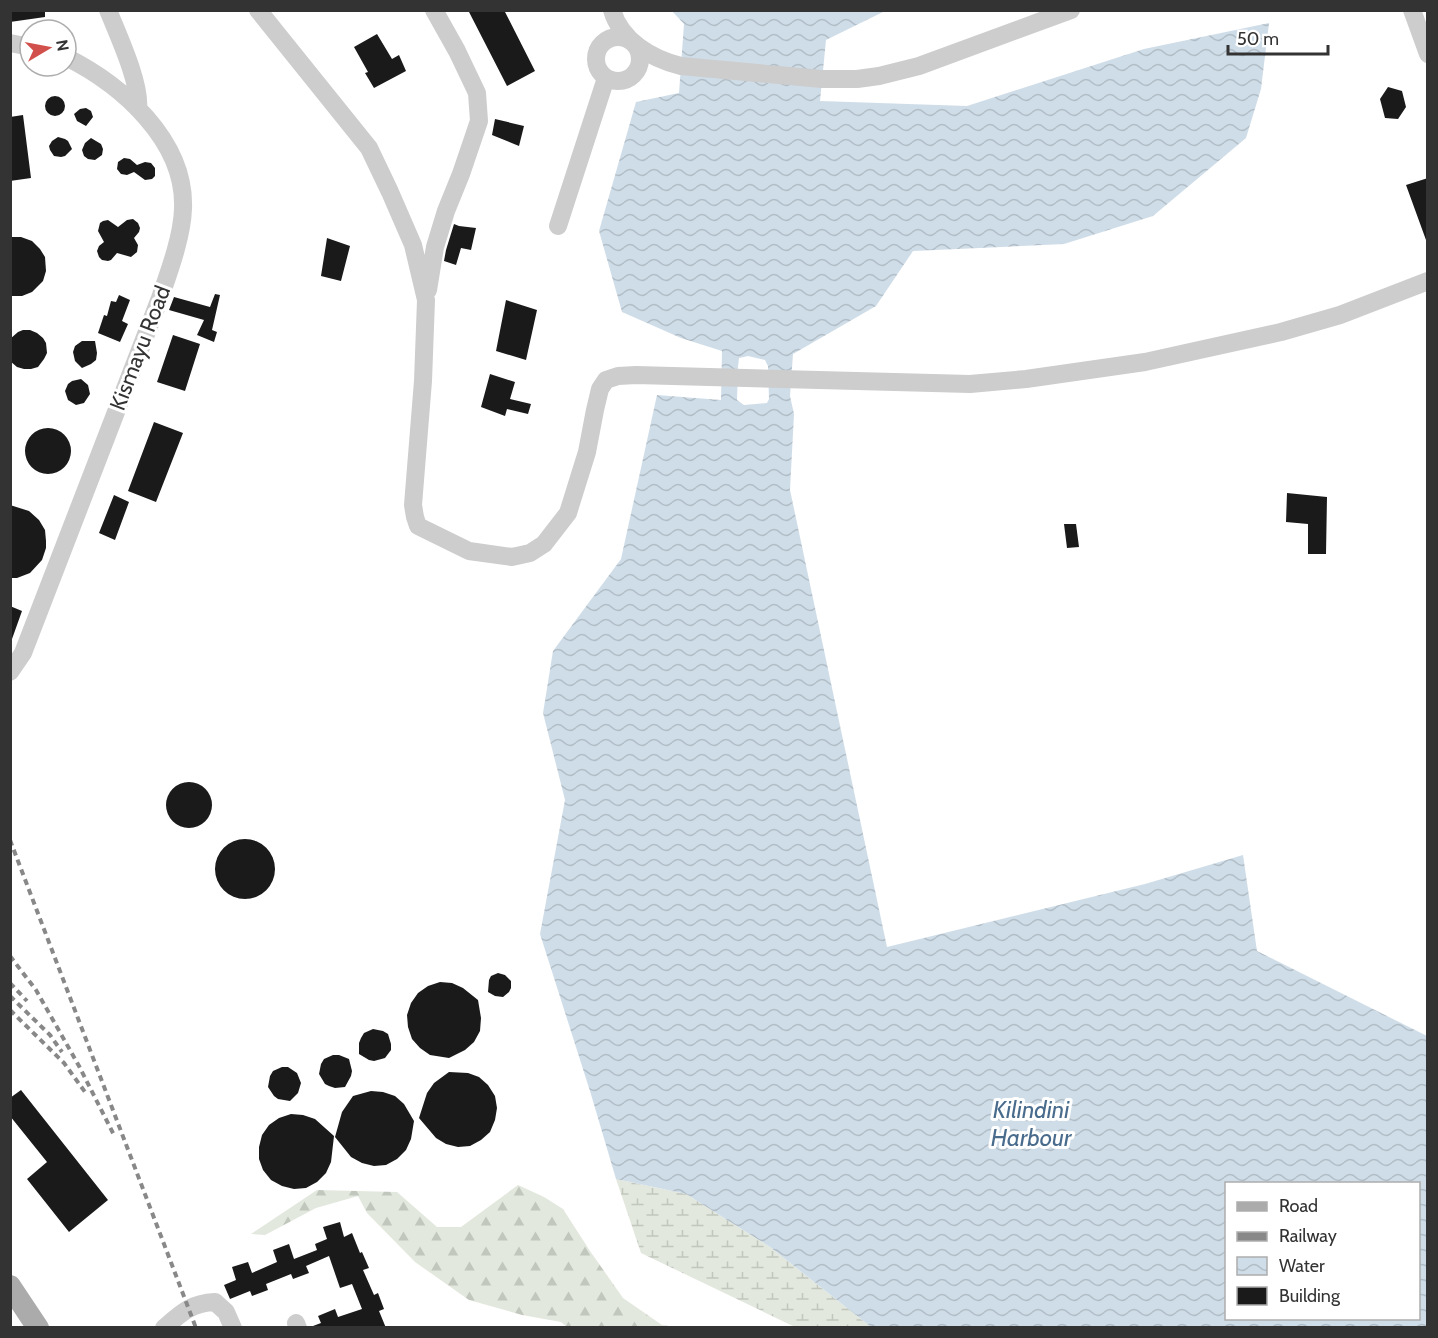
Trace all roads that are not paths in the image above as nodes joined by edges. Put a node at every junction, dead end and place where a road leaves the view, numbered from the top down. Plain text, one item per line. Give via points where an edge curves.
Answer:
1 (108, 10) edge
2 (258, 10) edge
3 (434, 10) edge
4 (612, 10) edge
5 (1071, 10) edge
6 (1412, 10) edge
7 (632, 42) junction
8 (1428, 54) edge
9 (78, 63) edge
10 (606, 78) junction
11 (138, 109) junction
12 (558, 226) dead end
13 (1428, 281) edge
14 (426, 300) junction
15 (10, 672) edge
16 (10, 1286) edge
17 (38, 1328) edge
18 (164, 1328) edge
19 (233, 1328) edge

1 - 11 street via 128,60
2 - 14 street via 369,148 413,245
3 - 14 street via 477,93 479,121 435,247
4 - 7 street via 614,19
5 - 7 street via 919,66 857,79 681,66 666,62
6 - 8 street
7 - 10 street via 640,58 636,71 626,80
7 - 10 street via 615,37 601,44 595,61
9 - 11 street, Kismayu Road
10 - 12 street
11 - 15 street, Kismayu Road via 164,140 178,169 183,211 177,246 23,653
13 - 14 street via 1340,315 1281,332 1145,362 1026,379 970,384 618,376 606,380 600,389 587,452 568,513 544,544 530,553 512,557 469,551 418,526 413,505
16 - 17 main road
18 - 19 street via 189,1308 214,1302 226,1312

